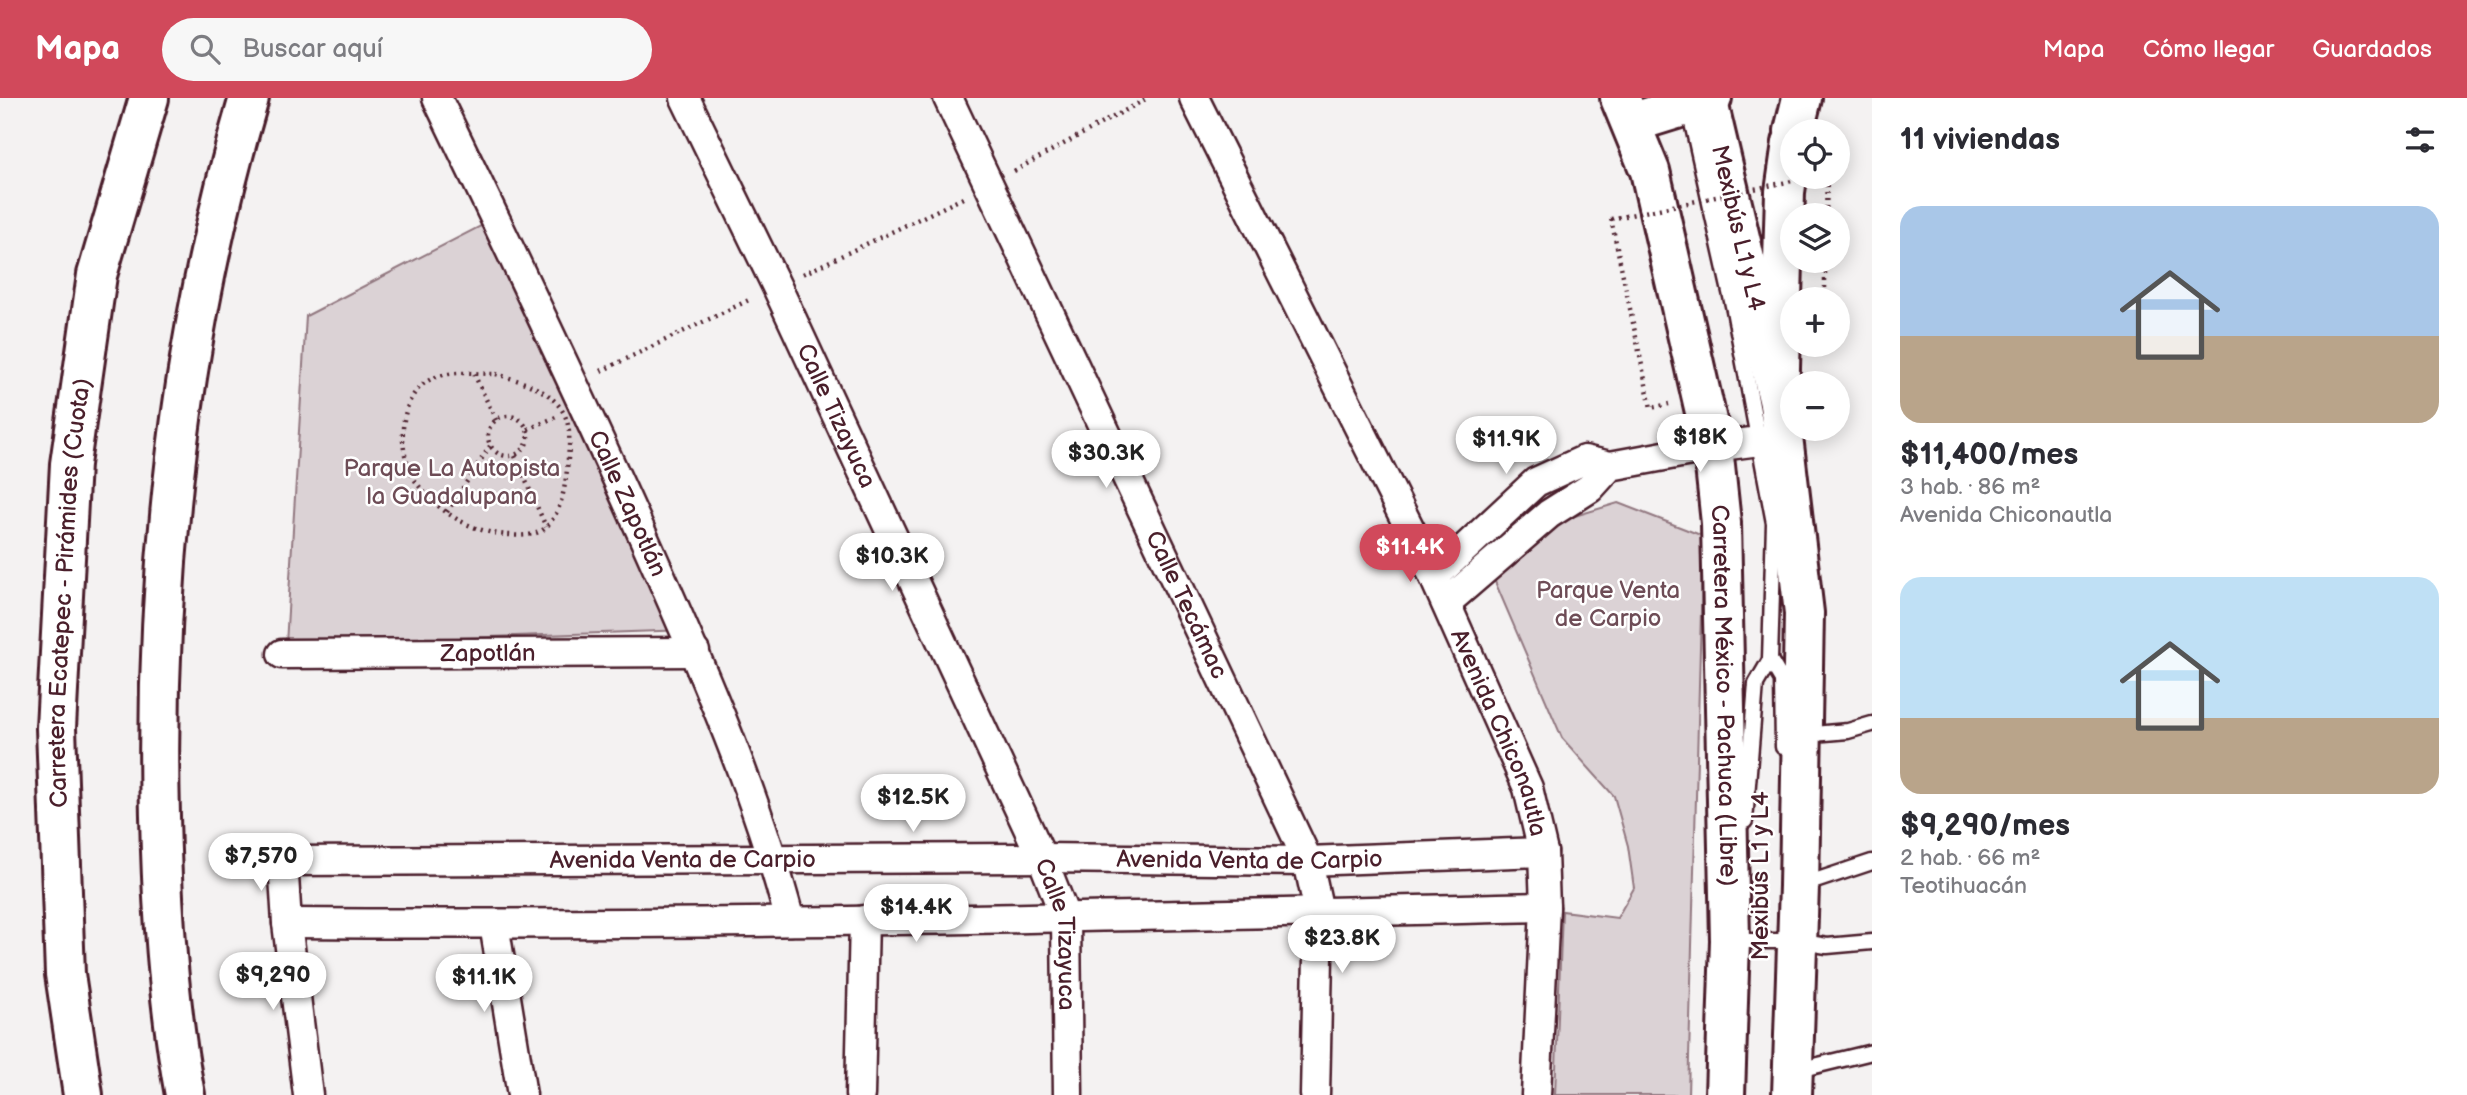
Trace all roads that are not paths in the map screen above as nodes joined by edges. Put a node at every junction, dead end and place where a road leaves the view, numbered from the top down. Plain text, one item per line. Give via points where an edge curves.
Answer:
1 (149, 98) edge
2 (250, 98) edge
3 (437, 98) edge
4 (685, 98) edge
5 (948, 98) edge
6 (1194, 98) edge
7 (1802, 98) edge
8 (1700, 100) edge
9 (1625, 105) edge
10 (1797, 119) edge
11 (1785, 189) edge
12 (1774, 428) junction
13 (1713, 447) junction
14 (1610, 466) junction
15 (1434, 577) junction
16 (1446, 603) junction
17 (695, 652) junction
18 (282, 654) dead end
19 (1770, 660) junction
20 (1872, 723) edge
21 (1792, 749) junction
22 (1543, 852) junction
23 (1042, 858) junction
24 (774, 860) junction
25 (1308, 860) junction
26 (1872, 862) edge
27 (1799, 886) junction
28 (1545, 907) junction
29 (1319, 912) junction
30 (1066, 919) junction
31 (864, 920) junction
32 (790, 921) junction
33 (286, 923) junction
34 (494, 924) junction
35 (1787, 936) junction
36 (1732, 941) junction
37 (1872, 943) edge
38 (1872, 1052) edge
39 (1788, 1087) edge
40 (83, 1095) edge
41 (186, 1095) edge
42 (308, 1095) edge
43 (522, 1095) edge
44 (860, 1095) edge
45 (1068, 1095) edge
46 (1315, 1095) edge
47 (1536, 1095) edge
48 (1725, 1095) edge
49 (1731, 1095) edge

1 - 40 main road, Carretera Ecatepec - Pirámides (Cuota) via 97,275 70,464 56,729 65,974
2 - 41 main road via 229,167 198,315 176,458 163,597 158,728 162,897 177,1051
3 - 17 street, Calle Zapotlán
4 - 23 street, Calle Tizayuca
5 - 25 street, Calle Tecámac
6 - 15 street, Avenida Chiconautla
7 - 10 main road
8 - 9 main road
8 - 12 main road
9 - 13 main road, Carretera México - Pachuca (Libre) via 1650,171
11 - 12 main road
12 - 13 street
12 - 19 lane, Mexibús L1 y L4
12 - 21 main road via 1804,613
13 - 14 street
13 - 36 main road, Carretera México - Pachuca (Libre) via 1721,523
14 - 15 street via 1584,460 1536,482
14 - 16 street via 1590,488 1549,514
15 - 16 street, Avenida Chiconautla
16 - 22 street, Avenida Chiconautla via 1528,788
17 - 18 street, Zapotlán
17 - 24 street, Calle Zapotlán
19 - 21 lane, Mexibús L1 y L4 via 1783,680
19 - 36 lane, Mexibús L1 y L4 via 1756,684
20 - 21 lane
21 - 27 main road
22 - 25 street, Avenida Venta de Carpio
22 - 28 street, Avenida Chiconautla
23 - 24 street, Avenida Venta de Carpio
23 - 25 street, Avenida Venta de Carpio
23 - 30 street, Calle Tizayuca
24 - 32 street, Calle Zapotlán
24 - 33 street, Avenida Venta de Carpio via 284,861
25 - 29 street, Calle Tecámac
26 - 27 lane
27 - 35 main road
28 - 29 street
28 - 47 street, Avenida Chiconautla
29 - 30 street
29 - 46 street, Calle Tecámac
30 - 31 street
30 - 45 street, Calle Tizayuca
31 - 32 street
31 - 44 street
32 - 34 street
33 - 34 street
33 - 42 street
34 - 43 street
35 - 36 lane
35 - 37 lane via 1827,946
35 - 39 main road
36 - 48 main road, Carretera México - Pachuca (Libre)
36 - 49 lane, Mexibús L1 y L4
38 - 39 lane

